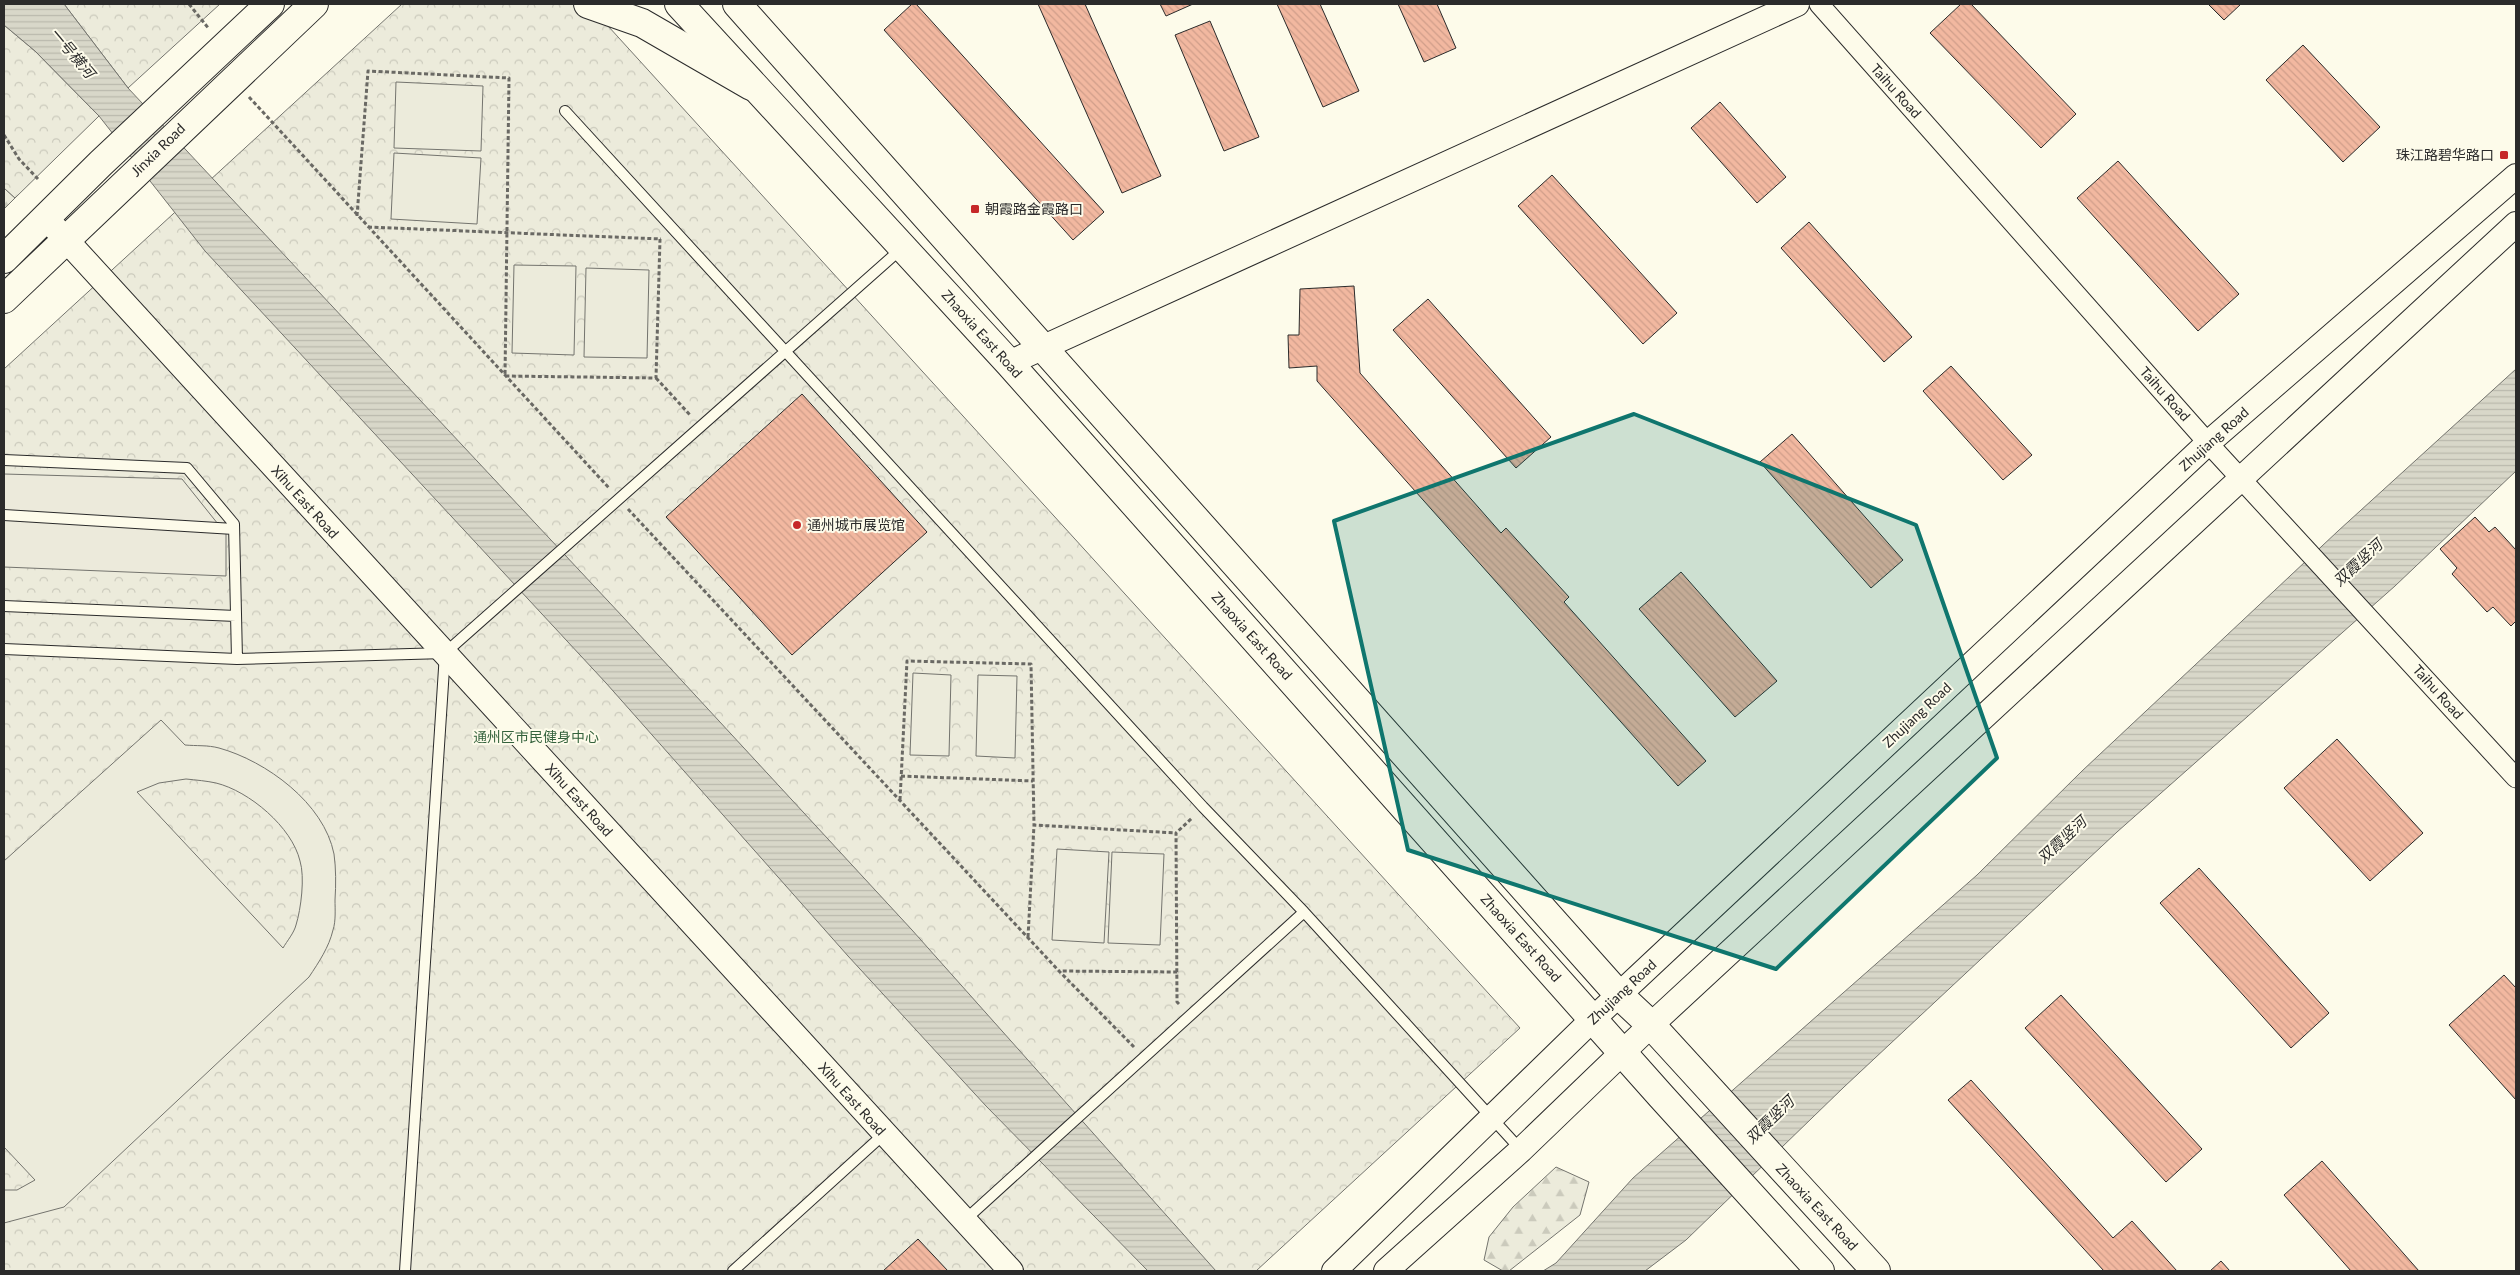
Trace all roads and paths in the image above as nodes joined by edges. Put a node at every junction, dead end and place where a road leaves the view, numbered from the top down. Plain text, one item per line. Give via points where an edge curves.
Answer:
1 (189, 4) edge
2 (270, 4) edge
3 (314, 4) edge
4 (588, 4) edge
5 (679, 4) edge
6 (738, 4) edge
7 (1797, 4) edge
8 (1819, 4) edge
9 (202, 21) dead end
10 (234, 80) junction
11 (757, 89) junction
12 (565, 111) dead end
13 (4, 135) edge
14 (2516, 176) edge
15 (38, 179) dead end
16 (357, 216) junction
17 (46, 218) junction
18 (2516, 224) edge
19 (367, 227) junction
20 (507, 232) junction
21 (660, 239) junction
22 (65, 240) junction
23 (684, 240) junction
24 (903, 248) junction
25 (4, 259) edge
26 (4, 299) edge
27 (1042, 347) junction
28 (786, 352) junction
29 (1009, 363) junction
30 (505, 376) junction
31 (656, 378) junction
32 (701, 427) junction
33 (2208, 443) junction
34 (4, 460) edge
35 (2242, 479) junction
36 (619, 500) junction
37 (4, 515) edge
38 (234, 529) junction
39 (4, 606) edge
40 (236, 616) junction
41 (4, 649) edge
42 (445, 653) junction
43 (237, 659) junction
44 (901, 776) junction
45 (2516, 778) edge
46 (1033, 781) junction
47 (900, 800) junction
48 (1203, 807) junction
49 (1034, 826) junction
50 (1176, 833) junction
51 (1304, 912) junction
52 (1028, 937) junction
53 (1059, 971) junction
54 (1177, 972) junction
55 (1619, 995) junction
56 (1194, 1014) junction
57 (1593, 1019) junction
58 (1651, 1025) junction
59 (1623, 1052) junction
60 (1144, 1057) junction
61 (884, 1134) junction
62 (1521, 1150) junction
63 (964, 1220) junction
64 (405, 1271) edge
65 (733, 1271) edge
66 (1011, 1271) edge
67 (1334, 1271) edge
68 (1386, 1271) edge
69 (1820, 1271) edge
70 (1876, 1271) edge

1 - 9 path
2 - 17 main road
3 - 10 main road, Jinxia Road
4 - 11 main road via 642,24
5 - 11 main road, Zhaoxia East Road
6 - 27 main road, Zhaoxia East Road
7 - 27 street
8 - 33 street, Taihu Road
10 - 16 path
10 - 22 main road, Jinxia Road
11 - 24 main road, Zhaoxia East Road
12 - 23 lane
13 - 15 path via 19,159
14 - 33 street, Zhujiang Road
16 - 19 path
16 - 20 path via 368,71 509,78
17 - 22 street, Xihu East Road
17 - 25 main road
18 - 35 street
19 - 20 path
19 - 30 path
20 - 21 path
20 - 30 path
21 - 23 path
21 - 31 path
22 - 26 main road, Jinxia Road
22 - 42 street, Xihu East Road
23 - 28 lane
24 - 28 lane
24 - 29 main road, Zhaoxia East Road
27 - 29 street
27 - 55 main road, Zhaoxia East Road
28 - 32 lane
28 - 48 lane
29 - 57 main road, Zhaoxia East Road
30 - 31 path
30 - 36 path
31 - 32 path
32 - 36 lane
33 - 35 street, Taihu Road
33 - 55 street, Zhujiang Road
34 - 38 lane via 188,468 234,524
35 - 45 street, Taihu Road
35 - 58 street
36 - 42 lane
36 - 47 path
37 - 38 lane
38 - 40 lane
39 - 40 lane
40 - 43 lane
41 - 43 lane
42 - 43 lane
42 - 61 street, Xihu East Road
42 - 64 lane
44 - 46 path
44 - 46 path via 907,661 1031,664
44 - 47 path
46 - 49 path
47 - 52 path
48 - 50 path
48 - 51 lane
49 - 50 path
49 - 52 path
50 - 54 path
51 - 56 lane
51 - 62 lane
52 - 53 path
53 - 54 path
53 - 60 path
54 - 56 path via 1177,1002
55 - 57 street, Zhujiang Road
55 - 58 main road, Zhaoxia East Road
56 - 60 lane
57 - 59 main road, Zhaoxia East Road
57 - 67 street, Zhujiang Road
58 - 59 street
58 - 70 main road, Zhaoxia East Road
59 - 62 street
59 - 69 main road, Zhaoxia East Road
60 - 63 lane
61 - 63 street, Xihu East Road
61 - 65 lane
62 - 68 street
63 - 66 street, Xihu East Road

